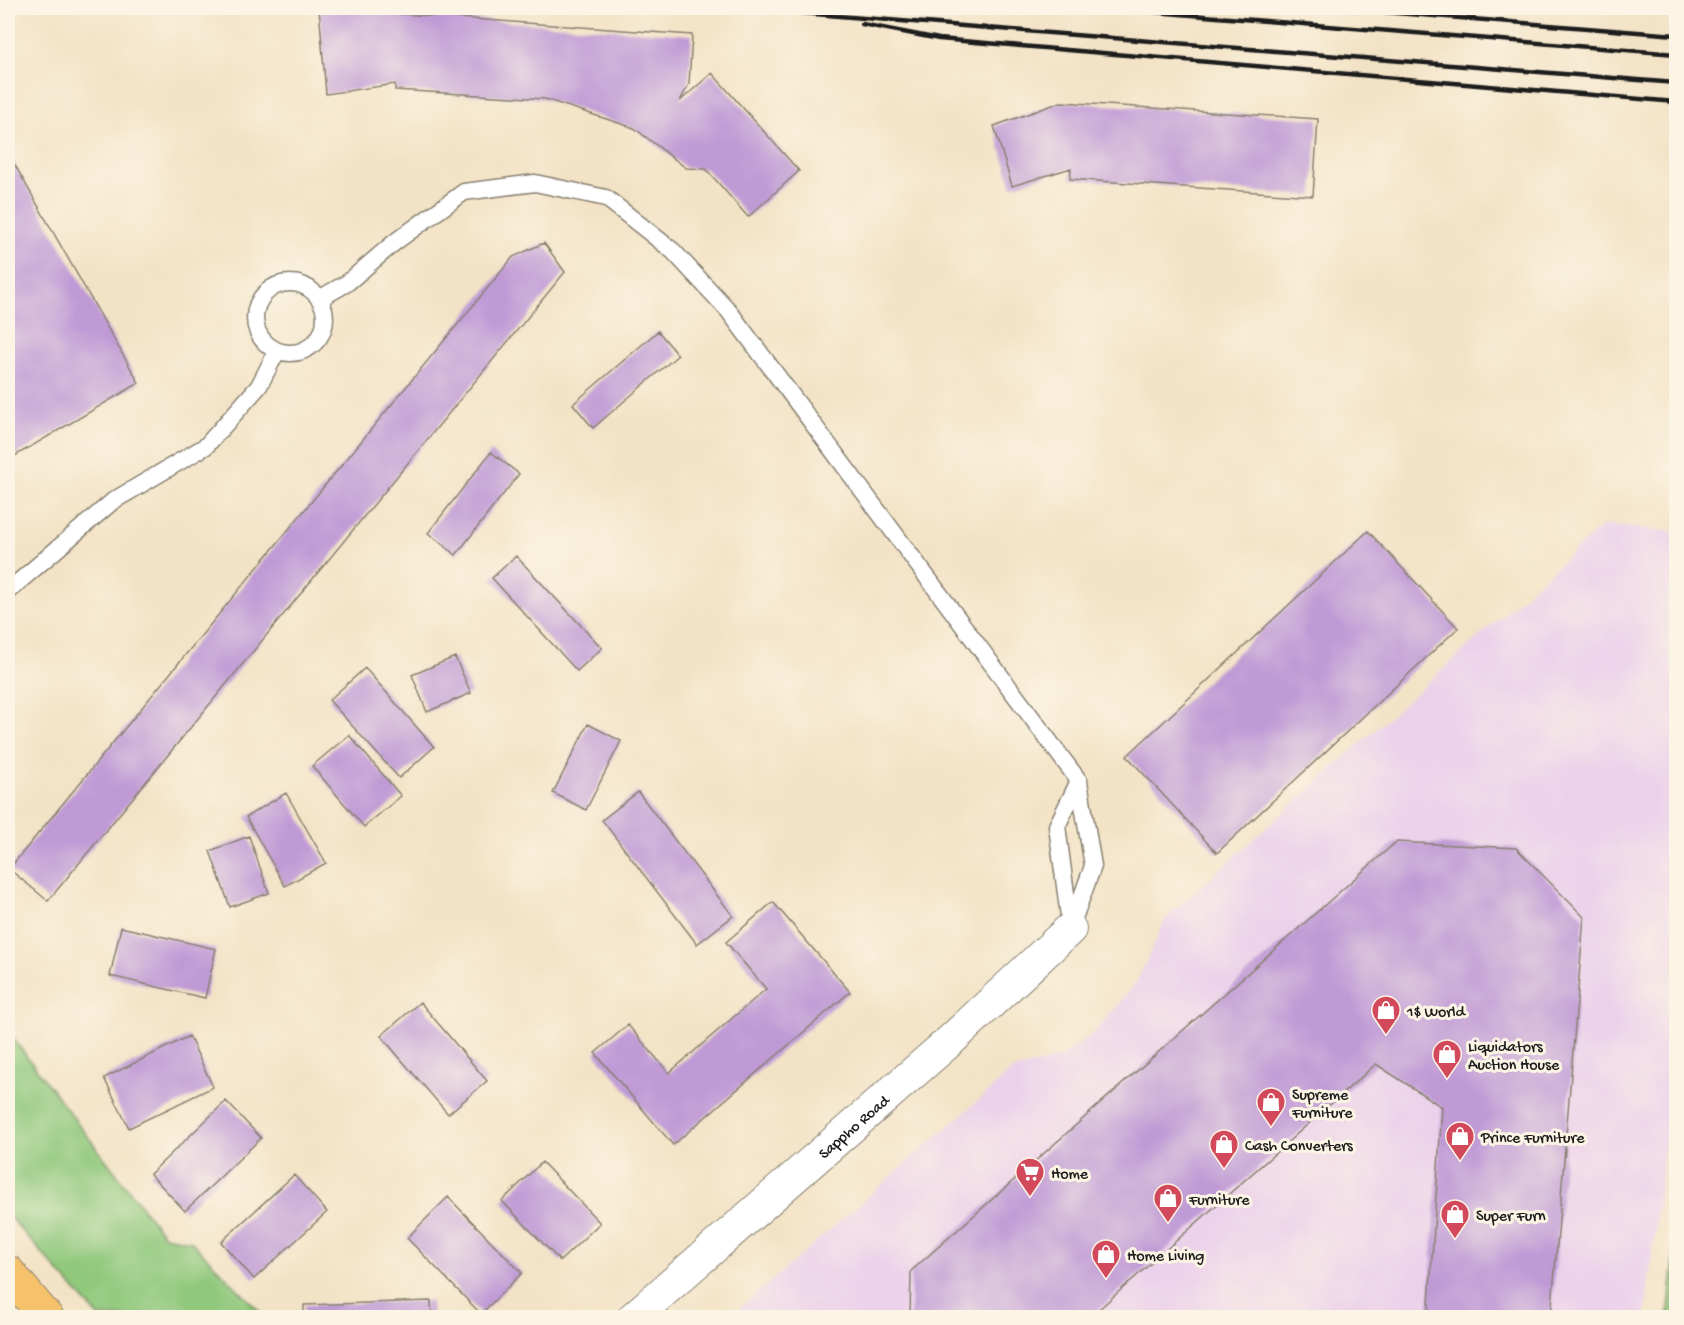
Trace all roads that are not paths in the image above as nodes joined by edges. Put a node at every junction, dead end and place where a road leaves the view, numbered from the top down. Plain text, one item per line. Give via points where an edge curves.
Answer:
1 (319, 299) junction
2 (277, 351) junction
3 (8, 591) edge
4 (1079, 781) junction
5 (1070, 929) junction
6 (8, 1272) edge
7 (47, 1317) edge
8 (633, 1317) edge

1 - 2 lane via 325,320 317,340 299,352
1 - 2 lane via 300,285 289,283 267,292 257,309 256,325 260,336
1 - 4 lane via 347,283 464,192 535,183 606,198 674,251 728,310
2 - 3 lane via 259,386 206,446 113,501
4 - 5 lane via 1093,866
4 - 5 lane via 1058,826
5 - 8 street, Sappho Road via 951,1040
6 - 7 highway

